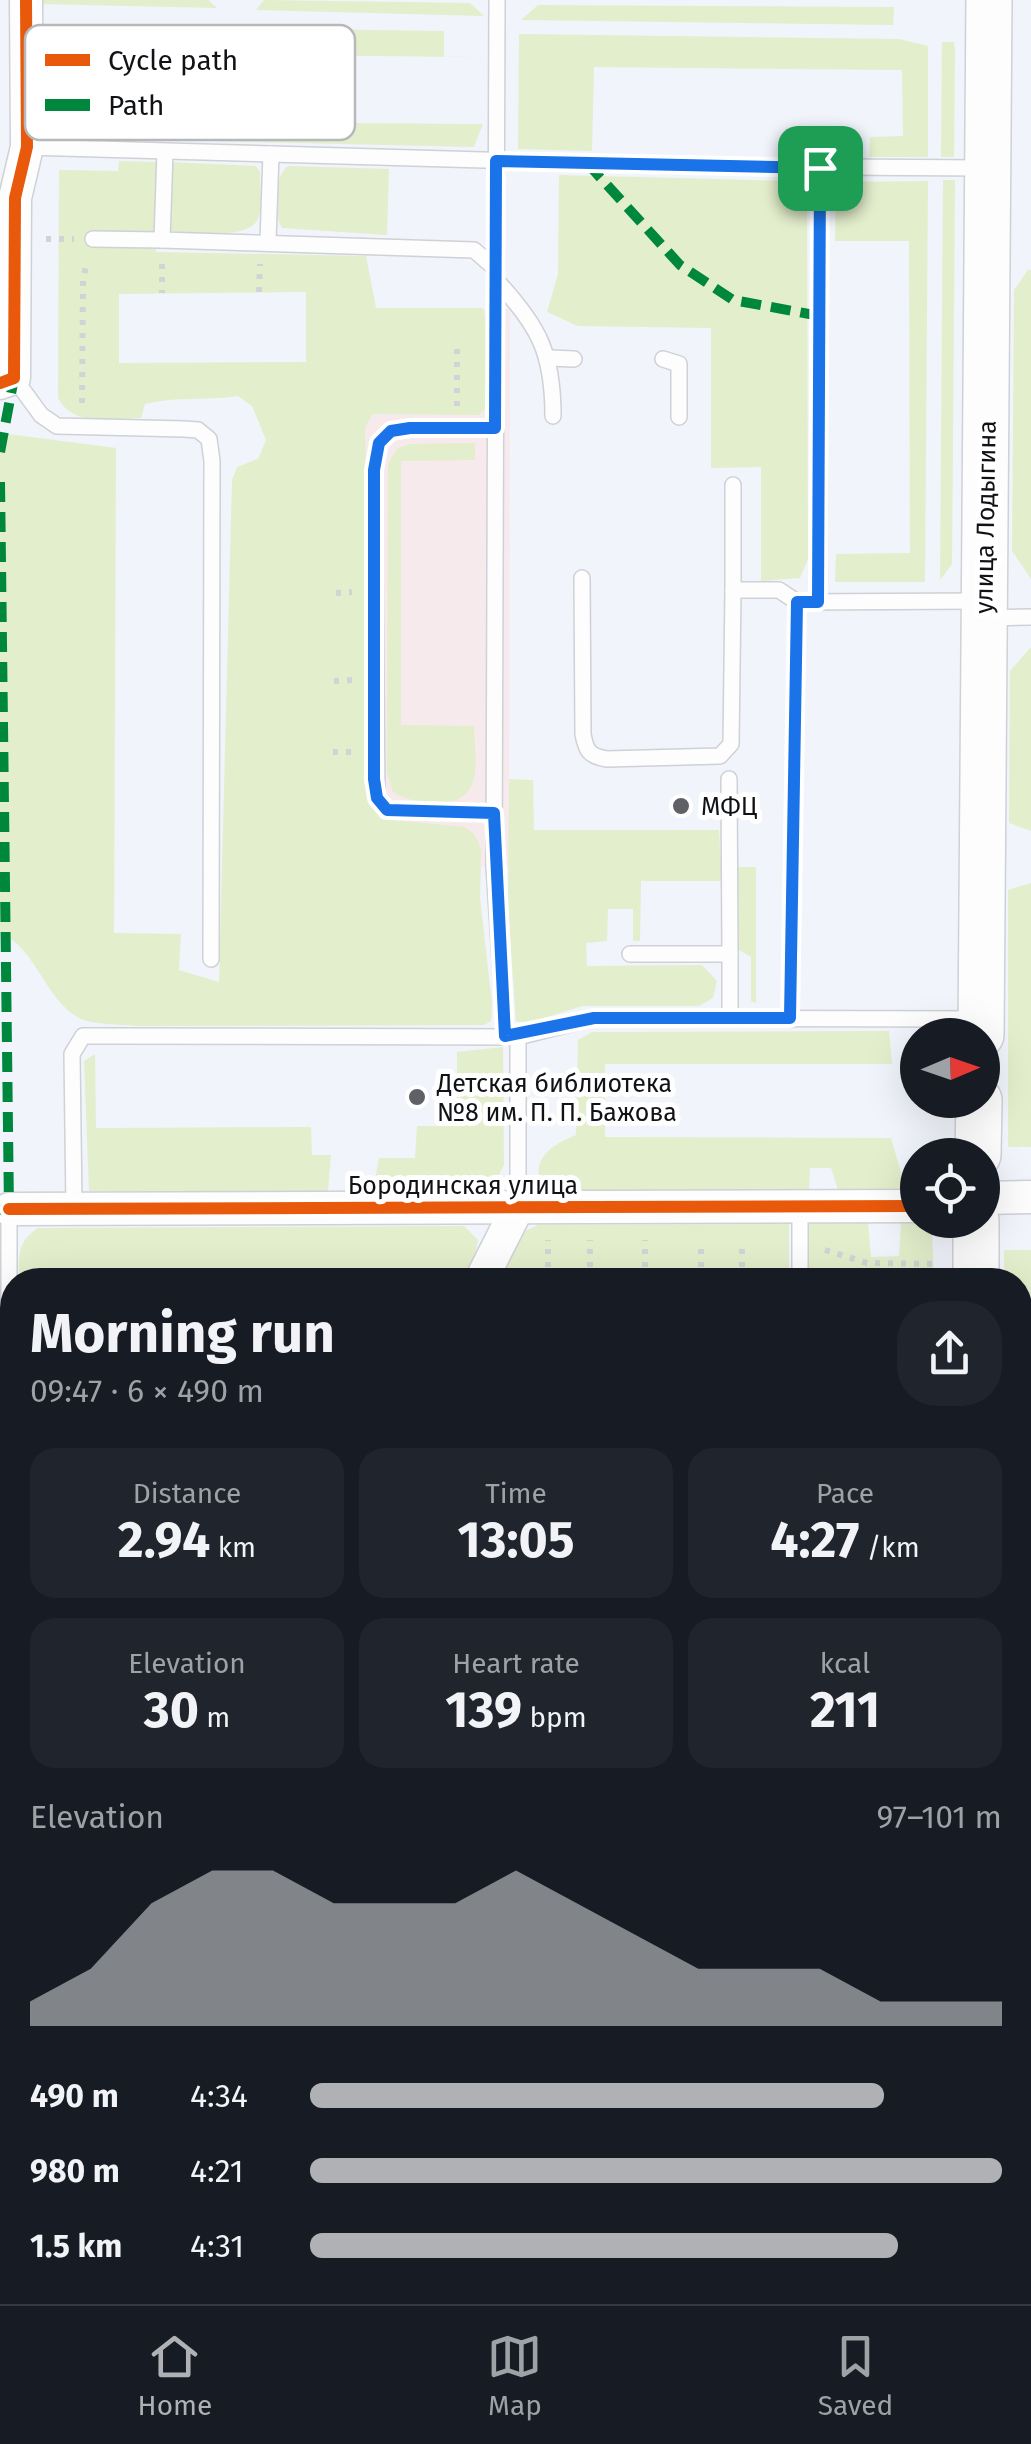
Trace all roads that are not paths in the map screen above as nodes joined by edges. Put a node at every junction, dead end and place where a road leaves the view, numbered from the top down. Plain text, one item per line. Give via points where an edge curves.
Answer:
1 (26, 0) edge
2 (497, 0) edge
3 (989, 0) edge
4 (26, 25) edge
5 (27, 140) edge
6 (27, 147) junction
7 (164, 152) junction
8 (272, 154) junction
9 (496, 161) junction
10 (820, 168) junction
11 (989, 168) junction
12 (93, 239) road end
13 (162, 240) junction
14 (268, 241) junction
15 (496, 275) junction
16 (550, 358) junction
17 (574, 358) dead end
18 (664, 360) dead end
19 (7, 380) edge
20 (553, 416) dead end
21 (679, 416) dead end
22 (495, 428) junction
23 (733, 486) dead end
24 (582, 578) dead end
25 (733, 590) junction
26 (797, 602) junction
27 (818, 602) junction
28 (984, 609) junction
29 (1031, 617) edge
30 (729, 779) dead end
31 (494, 813) junction
32 (630, 954) dead end
33 (730, 954) junction
34 (211, 960) dead end
35 (730, 1018) junction
36 (790, 1018) junction
37 (981, 1018) edge
38 (900, 1023) edge
39 (512, 1037) junction
40 (1031, 1197) edge
41 (1000, 1198) edge
42 (800, 1206) junction
43 (900, 1206) edge
44 (518, 1207) junction
45 (74, 1208) junction
46 (9, 1209) joint
47 (970, 1238) edge
48 (10, 1268) edge
49 (487, 1268) edge
50 (800, 1268) edge
51 (960, 1268) edge

1 - 4 street
2 - 9 lane
3 - 11 main road, улица Лодыгина
5 - 6 street
6 - 7 lane
6 - 19 street via 16,198
7 - 8 lane
7 - 13 lane
8 - 9 lane
8 - 14 lane
9 - 10 lane
9 - 15 lane
10 - 11 lane
10 - 27 lane
11 - 28 main road, улица Лодыгина
12 - 13 lane
13 - 14 lane
14 - 15 lane via 474,250
15 - 16 lane via 527,313
15 - 22 lane
16 - 17 lane
16 - 20 lane
18 - 21 lane via 680,364
19 - 34 lane via 57,426 184,428 208,439
22 - 31 lane
22 - 31 lane via 391,431 379,443 374,470 377,798 387,810
23 - 25 lane
24 - 25 lane via 583,734 594,757 704,759 732,744
25 - 26 lane via 779,590
26 - 27 lane
26 - 36 lane
27 - 28 lane
28 - 29 lane
28 - 37 main road, улица Лодыгина
30 - 33 lane
31 - 39 lane
32 - 33 lane
33 - 35 lane
35 - 36 lane
35 - 39 lane via 594,1018
36 - 38 lane
39 - 44 lane
39 - 45 lane via 84,1036 72,1054
40 - 41 street
42 - 43 street, Бородинская улица
42 - 44 street, Бородинская улица
42 - 50 lane
44 - 45 street, Бородинская улица
44 - 49 street
45 - 46 street, Бородинская улица
46 - 48 lane
47 - 51 main road

